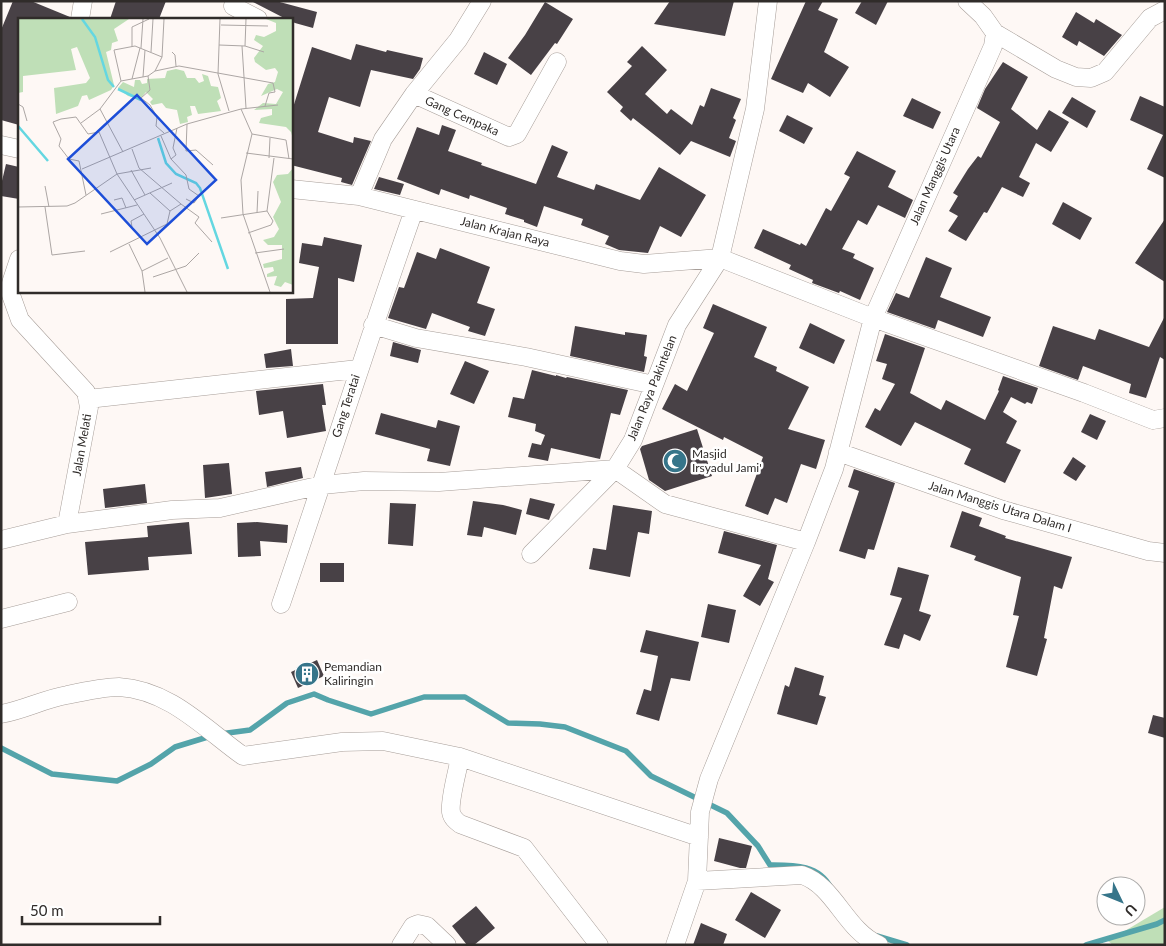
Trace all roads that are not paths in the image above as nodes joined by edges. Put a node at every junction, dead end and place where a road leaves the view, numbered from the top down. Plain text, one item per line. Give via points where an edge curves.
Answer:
1 (83, 1) edge
2 (482, 1) edge
3 (768, 1) edge
4 (967, 1) edge
5 (233, 6) dead end
6 (1165, 10) edge
7 (80, 18) edge
8 (256, 18) edge
9 (995, 33) junction
10 (557, 62) dead end
11 (414, 94) junction
12 (1, 145) edge
13 (18, 148) edge
14 (292, 189) edge
15 (359, 196) junction
16 (414, 210) junction
17 (720, 258) junction
18 (18, 262) edge
19 (873, 318) junction
20 (373, 325) junction
21 (358, 369) junction
22 (654, 385) junction
23 (88, 399) junction
24 (1165, 418) edge
25 (838, 452) junction
26 (615, 469) junction
27 (322, 485) junction
28 (67, 524) junction
29 (1, 540) edge
30 (806, 542) junction
31 (1165, 553) edge
32 (532, 554) dead end
33 (68, 602) dead end
34 (281, 604) dead end
35 (1, 619) edge
36 (1, 714) edge
37 (460, 757) junction
38 (699, 837) junction
39 (697, 881) junction
40 (401, 945) edge
41 (447, 945) edge
42 (599, 945) edge
43 (675, 945) edge
44 (879, 945) edge

1 - 7 street
2 - 11 street, Gang Cempaka via 458,40
3 - 17 street, Jalan Raya Pakintelan via 755,109
4 - 9 street
5 - 8 street
6 - 9 street via 1150,18 1105,72 1091,78 1076,77 1056,69
9 - 19 street, Jalan Manggis Utara via 993,46
10 - 11 street, Gang Cempaka via 513,137
11 - 15 street, Gang Cempaka via 383,139
12 - 13 street
14 - 15 street, Jalan Krajan Raya
15 - 16 street, Jalan Krajan Raya
16 - 17 street, Jalan Krajan Raya via 620,261 644,264
16 - 20 street, Gang Teratai
17 - 19 street
17 - 22 street, Jalan Raya Pakintelan via 677,325
18 - 23 street, Jalan Melati via 11,283 11,296 20,320 86,392
19 - 24 street via 1153,420
19 - 25 street, Jalan Manggis Utara
20 - 21 street, Gang Teratai
20 - 22 street via 416,338 526,357
21 - 23 street
21 - 27 street, Gang Teratai
22 - 26 street, Jalan Raya Pakintelan via 633,440
23 - 28 street, Jalan Melati
25 - 30 street, Jalan Manggis Utara
25 - 31 street, Jalan Manggis Utara Dalam I via 1003,510
26 - 27 street via 439,482 364,481
26 - 30 street via 666,504
26 - 32 street, Jalan Raya Pakintelan
27 - 28 street via 220,508 172,510
27 - 34 street, Gang Teratai
28 - 29 street
30 - 38 street, Jalan Manggis Utara via 709,779 700,812
33 - 35 street
36 - 37 street via 65,695 119,687 151,692 244,756 342,742 383,741
37 - 38 street
37 - 42 street via 452,797 454,819 524,848
38 - 39 street, Jalan Manggis Utara
39 - 43 street, Jalan Manggis Utara
39 - 44 street via 802,875 811,878 820,884 851,924
40 - 41 street via 413,926 423,924

